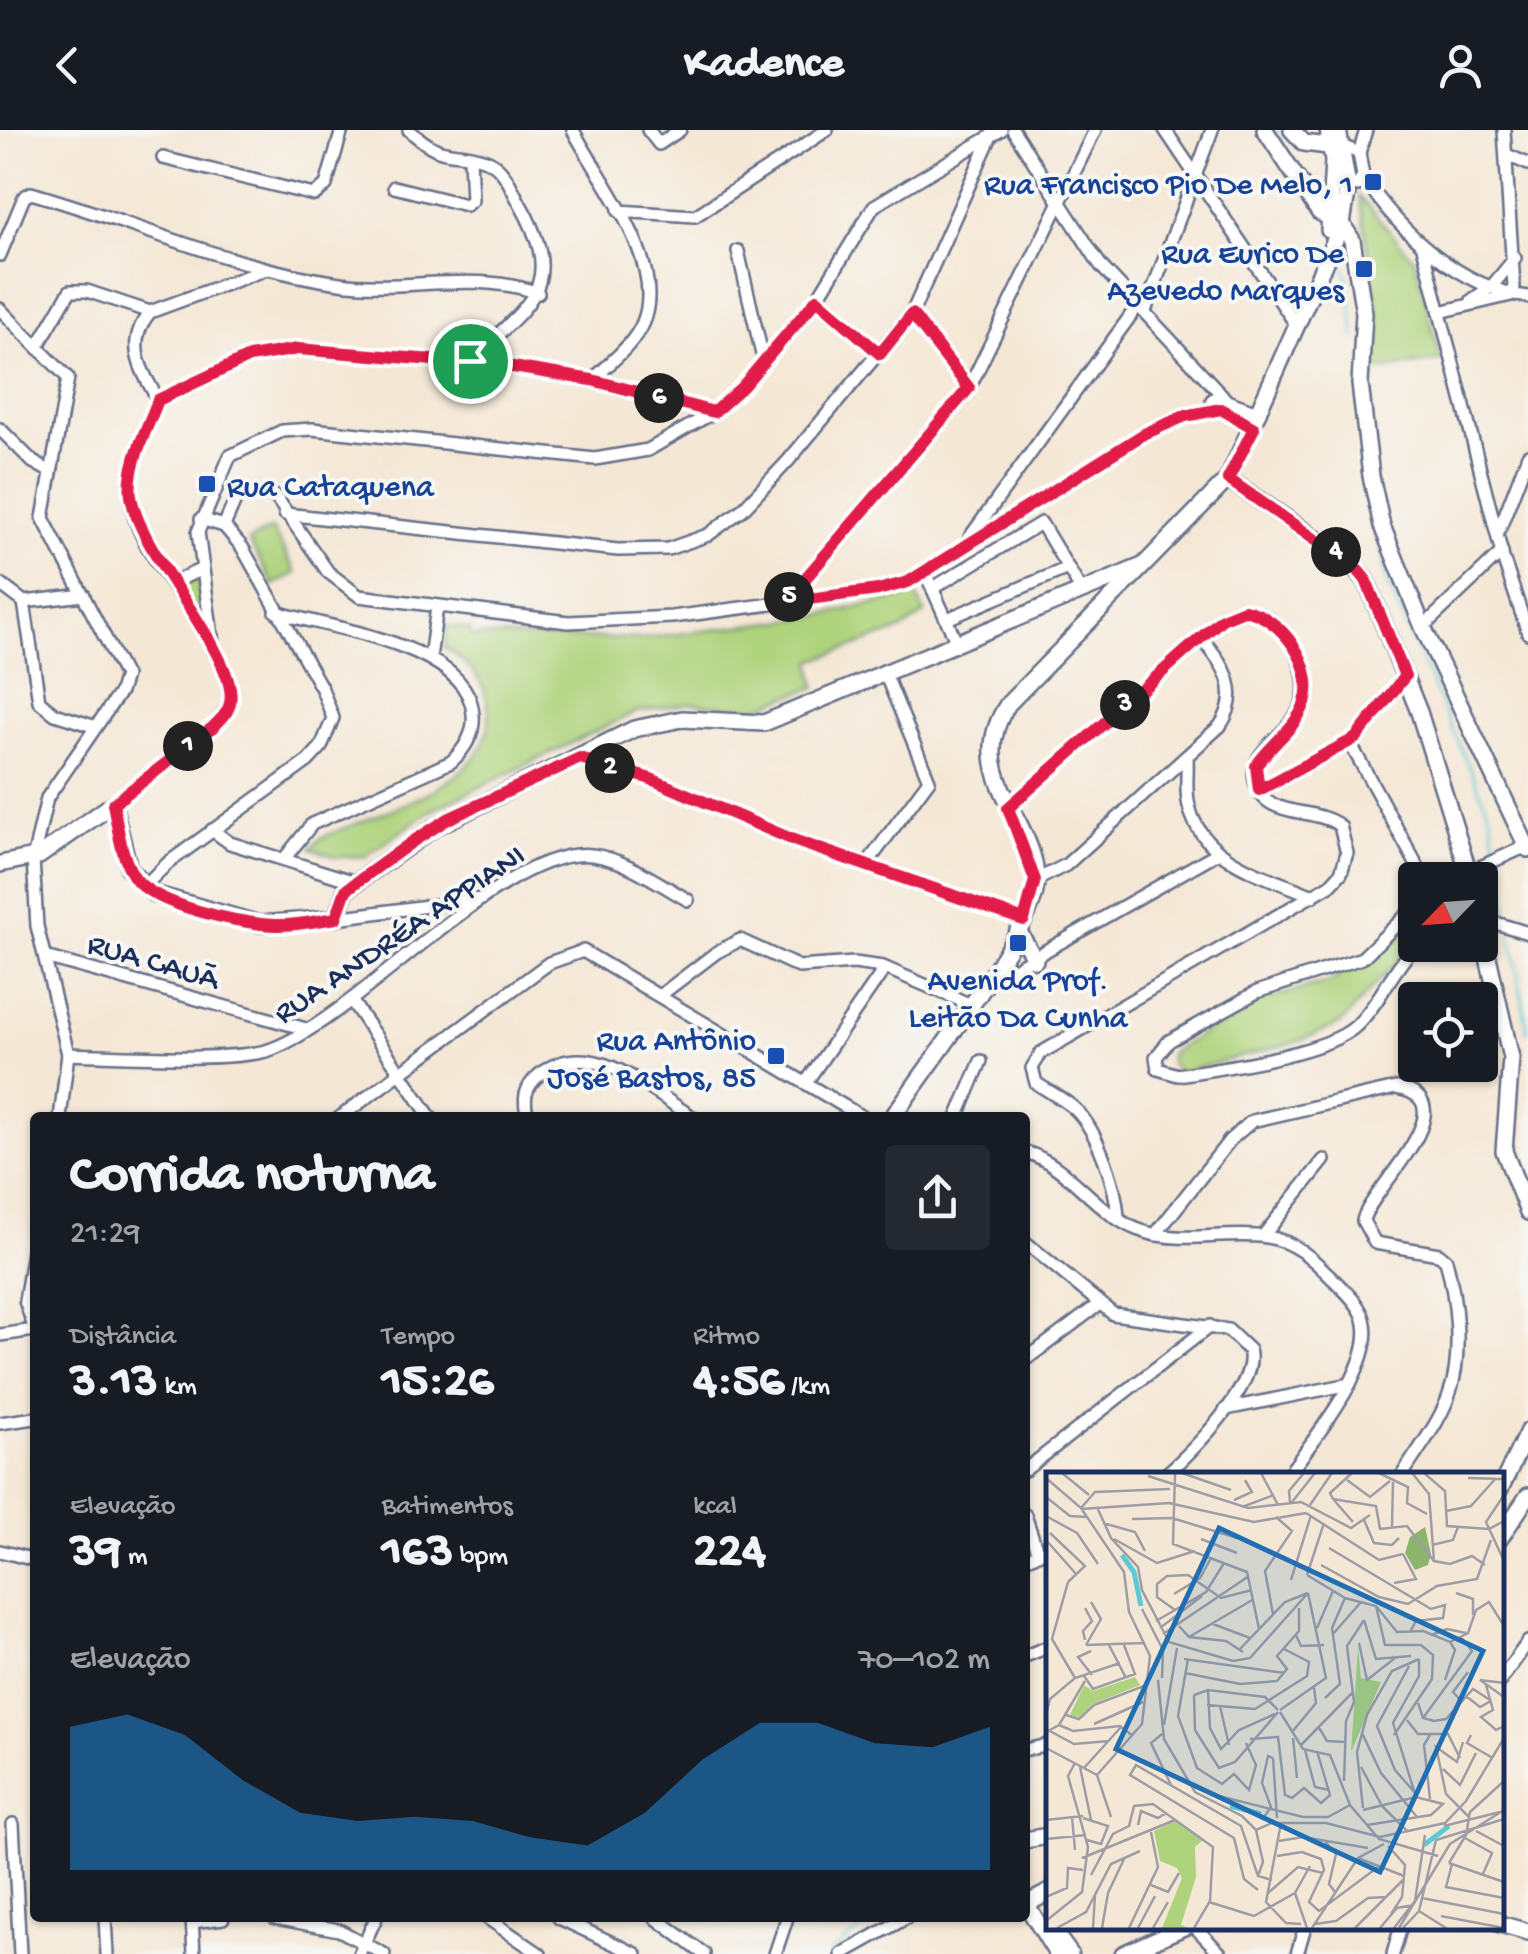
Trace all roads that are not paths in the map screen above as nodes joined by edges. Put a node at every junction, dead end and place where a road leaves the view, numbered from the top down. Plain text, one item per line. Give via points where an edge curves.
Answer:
1 (342, 130) edge
2 (410, 130) edge
3 (573, 130) edge
4 (648, 130) edge
5 (680, 130) edge
6 (827, 130) edge
7 (1013, 130) edge
8 (1096, 130) edge
9 (1164, 130) edge
10 (1212, 130) edge
11 (1265, 130) edge
12 (1292, 130) edge
13 (1328, 130) edge
14 (1366, 130) edge
15 (1504, 130) edge
16 (996, 132) edge
17 (1336, 146) edge
18 (1359, 153) junction
19 (1506, 156) junction
20 (163, 158) dead end
21 (470, 158) junction
22 (1528, 164) edge
23 (1196, 178) junction
24 (1357, 182) junction
25 (394, 187) dead end
26 (1060, 208) junction
27 (620, 210) junction
28 (1337, 223) junction
29 (1423, 247) junction
30 (738, 251) dead end
31 (0, 255) edge
32 (1515, 258) junction
33 (268, 269) junction
34 (1492, 286) junction
35 (538, 293) junction
36 (1511, 295) junction
37 (1528, 297) edge
38 (817, 299) junction
39 (1470, 302) junction
40 (1142, 308) junction
41 (0, 309) edge
42 (150, 312) junction
43 (1440, 312) junction
44 (912, 314) junction
45 (1297, 326) junction
46 (39, 344) junction
47 (880, 354) junction
48 (470, 361) junction
49 (764, 363) junction
50 (592, 380) junction
51 (969, 388) junction
52 (158, 400) junction
53 (1218, 401) junction
54 (714, 412) junction
55 (1257, 421) junction
56 (0, 429) edge
57 (1528, 455) edge
58 (49, 471) junction
59 (220, 473) junction
60 (1228, 479) junction
61 (240, 489) junction
62 (285, 514) junction
63 (201, 519) junction
64 (224, 526) junction
65 (1498, 532) junction
66 (968, 540) junction
67 (1502, 552) junction
68 (1140, 567) junction
69 (1068, 568) junction
70 (200, 570) junction
71 (926, 573) junction
72 (0, 584) edge
73 (172, 584) junction
74 (933, 588) junction
75 (1080, 588) junction
76 (84, 595) junction
77 (24, 602) junction
78 (785, 602) junction
79 (437, 607) junction
80 (276, 612) junction
81 (947, 619) junction
82 (1424, 626) junction
83 (1528, 633) edge
84 (1201, 638) junction
85 (956, 641) junction
86 (214, 651) junction
87 (430, 658) junction
88 (884, 671) junction
89 (1405, 676) junction
90 (94, 726) junction
91 (1350, 742) junction
92 (580, 758) junction
93 (1187, 758) junction
94 (1259, 790) junction
95 (113, 804) junction
96 (1008, 808) junction
97 (1522, 822) edge
98 (212, 830) junction
99 (1527, 847) edge
100 (1219, 852) junction
101 (33, 859) junction
102 (284, 859) junction
103 (1414, 862) edge
104 (1465, 862) edge
105 (1498, 862) edge
106 (0, 864) edge
107 (866, 866) junction
108 (1035, 880) junction
109 (356, 882) junction
110 (143, 887) junction
111 (1313, 896) junction
112 (485, 898) junction
113 (688, 900) dead end
114 (336, 918) junction
115 (1398, 924) edge
116 (1021, 925) junction
117 (1498, 925) edge
118 (1528, 933) edge
119 (45, 956) junction
120 (1035, 960) junction
121 (1402, 962) edge
122 (1490, 962) edge
123 (885, 968) junction
124 (980, 988) junction
125 (662, 994) junction
126 (351, 1000) junction
127 (969, 1004) junction
128 (306, 1029) junction
129 (68, 1054) junction
130 (981, 1061) dead end
131 (402, 1072) junction
132 (807, 1081) junction
133 (61, 1112) edge
134 (348, 1112) edge
135 (427, 1112) edge
136 (527, 1112) edge
137 (684, 1112) edge
138 (855, 1112) edge
139 (896, 1112) edge
140 (960, 1112) edge
141 (1030, 1154) edge
142 (1324, 1160) dead end
143 (1528, 1212) edge
144 (1118, 1218) junction
145 (1155, 1235) junction
146 (1262, 1236) junction
147 (1030, 1249) edge
148 (30, 1267) edge
149 (1098, 1306) junction
150 (30, 1317) edge
151 (1210, 1326) junction
152 (30, 1331) edge
153 (0, 1334) edge
154 (1030, 1356) edge
155 (1350, 1384) junction
156 (1226, 1409) junction
157 (30, 1419) edge
158 (0, 1424) edge
159 (1528, 1431) edge
160 (1030, 1466) edge
161 (1168, 1472) edge
162 (1290, 1472) edge
163 (1405, 1472) edge
164 (1503, 1483) edge
165 (1528, 1496) edge
166 (1030, 1525) edge
167 (1503, 1534) edge
168 (0, 1551) edge
169 (1043, 1551) edge
170 (30, 1559) edge
171 (1528, 1642) edge
172 (1503, 1677) edge
173 (13, 1824) dead end
174 (1030, 1910) edge
175 (105, 1922) edge
176 (192, 1922) edge
177 (303, 1922) edge
178 (374, 1922) edge
179 (493, 1922) edge
180 (568, 1922) edge
181 (666, 1922) edge
182 (786, 1922) edge
183 (899, 1922) edge
184 (1503, 1925) edge
185 (1052, 1929) edge
186 (1182, 1929) edge
187 (1197, 1929) edge
188 (1304, 1929) edge
189 (1400, 1929) edge
190 (1528, 1932) edge
191 (361, 1948) edge
192 (1158, 1948) edge
193 (20, 1954) edge
194 (107, 1954) edge
195 (194, 1954) edge
196 (384, 1954) edge
197 (540, 1954) edge
198 (636, 1954) edge
199 (704, 1954) edge
200 (775, 1954) edge
201 (842, 1954) edge
202 (1057, 1954) edge
203 (1070, 1954) edge
204 (1123, 1954) edge
205 (1220, 1954) edge
206 (1297, 1954) edge
207 (1393, 1954) edge

1 - 20 street via 326,185 314,194
2 - 21 street via 439,154
3 - 27 street
4 - 5 street via 659,144
6 - 27 street via 695,216
7 - 26 street
8 - 26 street
9 - 23 street
10 - 23 street
11 - 28 street via 1314,205
12 - 17 street via 1304,143
13 - 17 street
14 - 18 street
15 - 19 street
16 - 38 street via 874,206
16 - 44 street
17 - 18 street
17 - 24 street
17 - 28 street
18 - 24 street
19 - 22 street
19 - 32 street
21 - 25 street via 472,200 466,205
21 - 35 street via 502,172 536,234 542,258
23 - 40 street
23 - 45 street
24 - 28 street
24 - 29 street
26 - 40 street via 1101,266
26 - 51 street
27 - 50 street via 645,265 647,311 636,336
28 - 45 street
28 - 82 street via 1352,240 1362,294 1360,384 1370,476 1382,526
29 - 34 street
29 - 43 street
30 - 49 street
31 - 33 street via 28,194
32 - 34 street
32 - 36 street
33 - 35 street via 377,288 490,282
33 - 42 street
34 - 36 street
34 - 39 street
35 - 48 street
36 - 37 street
36 - 39 street
38 - 47 street
38 - 49 street
39 - 43 street
40 - 53 street
40 - 66 street
41 - 46 street
42 - 46 street via 70,290
42 - 52 street via 135,350
43 - 65 street
44 - 47 street
44 - 51 street
45 - 55 street
46 - 58 street via 70,387
47 - 62 street via 743,509 685,545 618,550
48 - 50 street
48 - 52 street via 280,350 217,369
49 - 54 street
50 - 54 street
51 - 78 street
52 - 73 street via 130,483 136,520
53 - 55 street
53 - 66 street via 1144,434
54 - 59 street via 648,450 611,459 312,429 282,432 230,456
55 - 60 street
56 - 58 street
57 - 65 street
58 - 76 street via 45,528
59 - 61 street
59 - 63 street
60 - 68 street
60 - 89 street via 1356,568
61 - 62 street via 276,496
61 - 64 street
62 - 79 street via 346,590
63 - 64 street
63 - 70 street
64 - 80 street
65 - 67 street
66 - 71 street
67 - 82 street
67 - 83 street
68 - 75 street
68 - 96 street via 1000,715 992,754
69 - 74 street via 1046,525 1038,523
69 - 75 street
69 - 81 street
70 - 73 street
70 - 86 street
71 - 74 street
71 - 78 street via 878,590
72 - 77 street
73 - 86 street
74 - 81 street
75 - 85 street
76 - 77 street
76 - 90 street via 125,676
77 - 90 street via 39,701
78 - 79 street via 568,622
79 - 87 street
80 - 87 street
80 - 98 street via 331,705 330,729 308,760
81 - 85 street
82 - 97 street
84 - 93 street via 1228,676 1231,702 1220,726
84 - 94 street via 1222,619 1250,611 1277,626 1300,662 1305,703 1256,766
84 - 96 street
85 - 88 street
86 - 95 street via 228,686 224,715
87 - 102 street via 460,678 472,702 472,730 460,754 312,824
88 - 92 street via 764,722 662,722
88 - 107 street via 929,780
89 - 91 street
89 - 104 street
90 - 101 street via 47,798
91 - 94 street
91 - 103 street
92 - 107 street via 651,779
92 - 109 street via 448,819
93 - 100 street via 1189,808
93 - 108 street via 1066,865
94 - 111 street via 1272,805 1328,818 1344,832 1347,854 1340,873
95 - 101 street
95 - 110 street via 129,869
96 - 108 street
97 - 99 street
98 - 102 street
98 - 110 street
99 - 105 street
100 - 111 street
100 - 120 street
101 - 106 street
101 - 119 street
102 - 109 street
107 - 116 street
108 - 116 street
109 - 114 street via 343,894
110 - 114 street via 247,922
111 - 144 street via 1035,1060 1036,1083 1073,1107 1089,1127
112 - 113 street, RUA ANDRÉA APPIANI via 550,862 586,854 625,865
112 - 114 street
112 - 126 street, RUA ANDRÉA APPIANI
115 - 121 street via 1362,958 1257,992 1169,1041 1156,1058 1158,1069 1178,1076 1337,1040 1360,1022
116 - 120 street
116 - 124 street
117 - 118 street
119 - 128 street, RUA CAUÃ
119 - 129 street
120 - 124 street
122 - 143 street via 1512,1058 1504,1151
123 - 125 street via 799,967 740,940
123 - 127 street
123 - 132 street
124 - 127 street
125 - 131 street via 592,953 566,954
125 - 132 street
126 - 128 street, RUA ANDRÉA APPIANI
126 - 131 street
127 - 139 street
128 - 129 street, RUA ANDRÉA APPIANI via 260,1052
129 - 133 street
130 - 140 street
131 - 134 street
131 - 135 street
132 - 138 street
136 - 137 street via 524,1095 531,1082 563,1060 581,1058 611,1067
141 - 144 street
142 - 146 street
144 - 145 street
145 - 146 street
145 - 163 street via 1252,1121 1396,1088 1414,1097 1424,1131 1363,1221 1375,1243 1446,1260 1455,1371 1449,1396
146 - 155 street via 1303,1252 1361,1310 1366,1330
147 - 149 street
148 - 150 street via 24,1301
149 - 151 street via 1124,1317
149 - 154 street
151 - 156 street via 1234,1333 1252,1358
151 - 160 street
152 - 153 street
155 - 156 street
155 - 162 street
156 - 161 street
157 - 158 street
159 - 164 street
165 - 167 street
166 - 169 street
168 - 170 street
171 - 172 street
173 - 193 street
174 - 202 street
175 - 194 street
176 - 195 street
177 - 191 street via 324,1925
178 - 191 street
179 - 197 street
180 - 198 street
181 - 199 street
182 - 200 street
183 - 201 street
184 - 190 street
185 - 203 street
186 - 192 street
187 - 205 street
188 - 206 street
189 - 207 street
191 - 196 street
192 - 204 street

